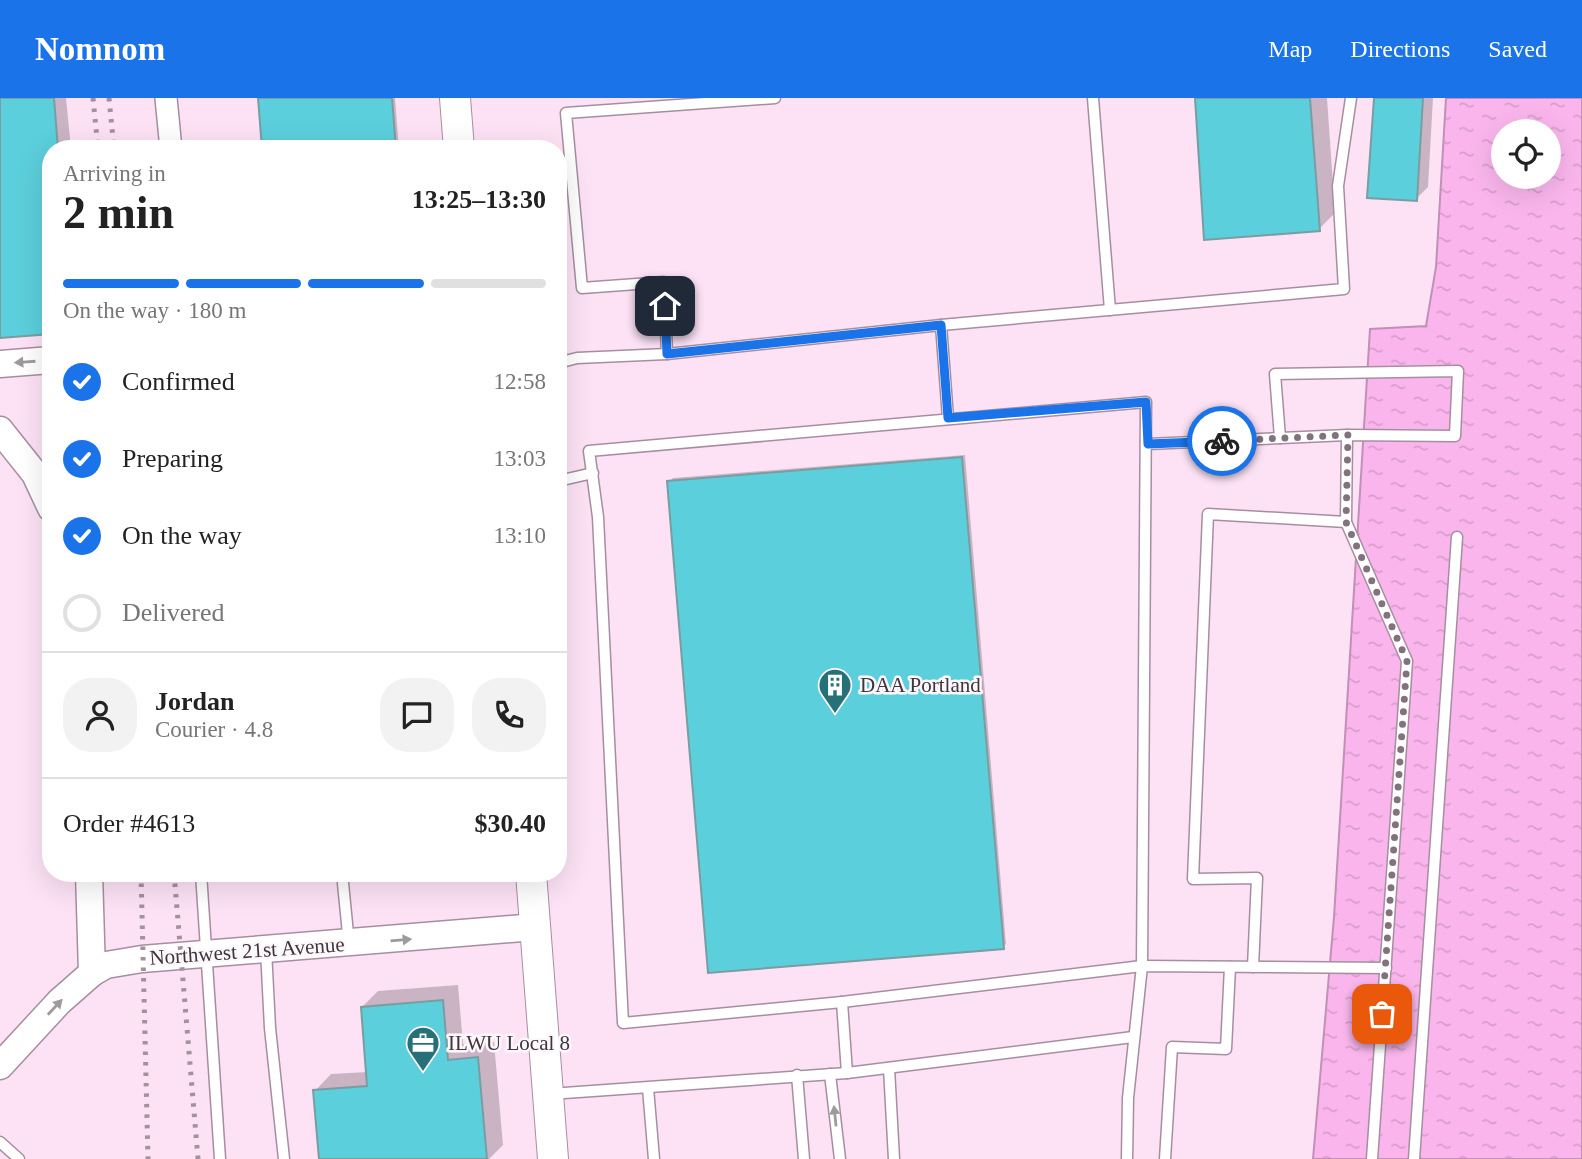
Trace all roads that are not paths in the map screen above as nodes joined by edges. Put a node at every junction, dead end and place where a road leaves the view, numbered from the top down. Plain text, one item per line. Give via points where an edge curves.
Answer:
1 (166, 98) edge
2 (455, 98) edge
3 (775, 98) edge
4 (1093, 98) edge
5 (1351, 98) edge
6 (171, 140) edge
7 (458, 140) edge
8 (1110, 310) junction
9 (941, 325) junction
10 (667, 354) junction
11 (42, 361) edge
12 (567, 361) edge
13 (0, 363) edge
14 (948, 418) junction
15 (0, 430) edge
16 (1348, 435) junction
17 (1280, 438) junction
18 (1148, 444) junction
19 (593, 473) junction
20 (567, 479) edge
21 (42, 489) edge
22 (1346, 522) junction
23 (1457, 537) dead end
24 (89, 882) edge
25 (201, 882) edge
26 (343, 882) edge
27 (532, 882) edge
28 (535, 928) junction
29 (349, 944) junction
30 (267, 950) junction
31 (205, 955) junction
32 (1142, 966) junction
33 (1230, 967) junction
34 (1253, 967) junction
35 (1386, 968) junction
36 (92, 973) junction
37 (842, 1002) junction
38 (1133, 1037) junction
39 (0, 1066) edge
40 (889, 1068) junction
41 (847, 1073) junction
42 (830, 1074) junction
43 (797, 1075) junction
44 (648, 1088) junction
45 (547, 1095) junction
46 (0, 1142) edge
47 (19, 1159) edge
48 (220, 1159) edge
49 (284, 1159) edge
50 (553, 1159) edge
51 (654, 1159) edge
52 (804, 1159) edge
53 (840, 1159) edge
54 (894, 1159) edge
55 (1127, 1159) edge
56 (1165, 1159) edge
57 (1372, 1159) edge
58 (1414, 1159) edge

1 - 6 street
2 - 7 main road
3 - 10 lane via 566,113 582,288 664,282
4 - 8 lane
5 - 8 lane via 1338,186 1344,289
8 - 9 lane
9 - 10 lane
9 - 14 lane
10 - 12 lane
11 -> 13 street
14 - 18 lane via 1146,402
14 - 19 lane via 589,451
15 - 21 street
16 - 17 lane
16 - 17 lane via 1455,436 1458,371 1275,374
16 - 22 lane
17 - 18 lane
18 - 32 lane
19 - 20 lane
19 - 37 lane via 623,1023
22 - 34 lane via 1208,514 1193,879 1257,878
22 - 35 lane via 1407,661
23 - 58 lane
24 - 36 street
25 - 31 lane
26 - 29 lane
27 - 28 main road
29 -> 28 street, Northwest 21st Avenue
28 - 45 main road
29 - 30 street, Northwest 21st Avenue
30 - 31 street, Northwest 21st Avenue
30 - 49 lane
31 - 36 street, Northwest 21st Avenue via 142,959 107,965
31 - 48 lane
32 - 33 lane
32 - 37 lane
32 - 38 lane
33 - 34 lane
33 - 56 lane via 1226,1049 1172,1047
34 - 35 lane
35 - 57 lane
39 -> 36 street, Northwest 21st Avenue
37 - 41 lane
38 - 40 lane
38 - 55 lane
40 - 41 lane
40 - 54 lane
41 - 42 lane
42 - 43 lane
53 -> 42 lane
43 - 44 lane
43 - 52 lane
44 - 45 lane
44 - 51 lane
45 - 50 main road
46 - 47 lane

